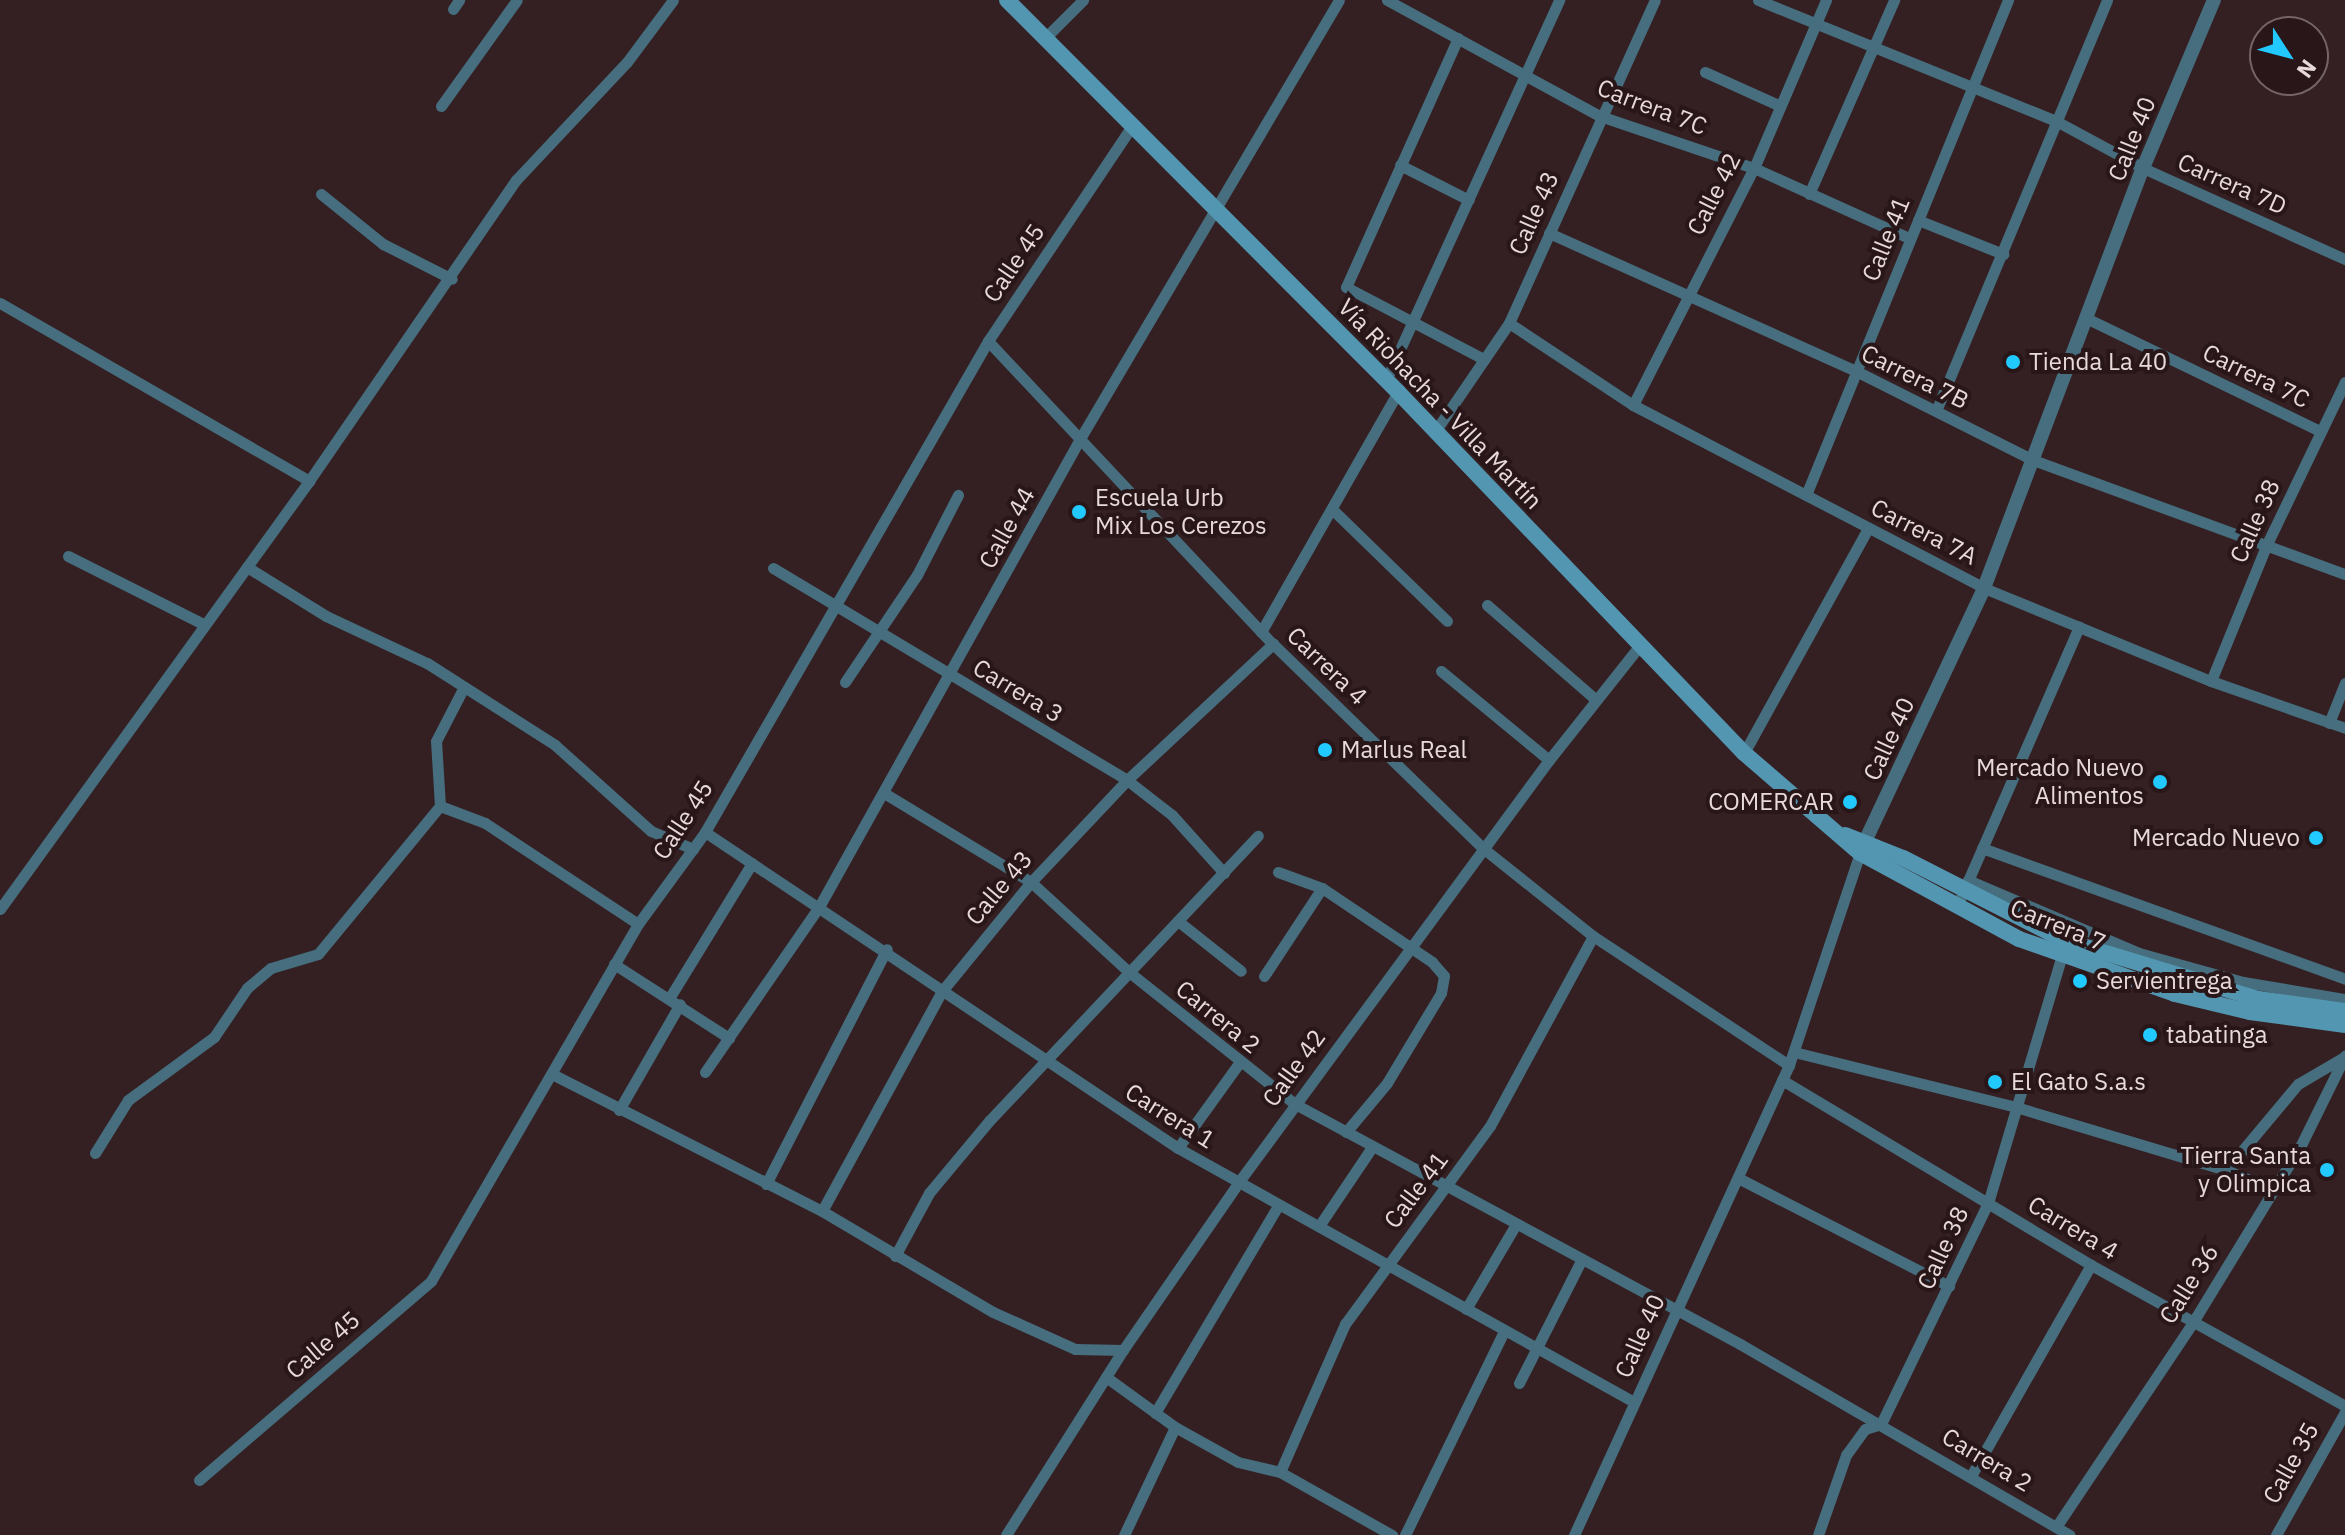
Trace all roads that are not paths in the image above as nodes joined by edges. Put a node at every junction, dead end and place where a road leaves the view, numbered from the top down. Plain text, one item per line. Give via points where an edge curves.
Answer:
1 (517, 0) edge
2 (673, 0) edge
3 (1007, 0) edge
4 (1083, 0) edge
5 (1339, 0) edge
6 (1387, 0) edge
7 (1559, 0) edge
8 (1655, 0) edge
9 (1758, 0) edge
10 (1826, 0) edge
11 (1894, 0) edge
12 (2008, 0) edge
13 (2107, 0) edge
14 (2214, 0) edge
15 (1817, 25) junction
16 (1045, 38) junction
17 (1458, 38) junction
18 (1874, 49) junction
19 (1705, 72) dead end
20 (1527, 74) junction
21 (1971, 88) junction
22 (1778, 105) junction
23 (441, 106) dead end
24 (1600, 116) junction
25 (2058, 122) junction
26 (1133, 124) junction
27 (1400, 165) junction
28 (1754, 168) junction
29 (2143, 168) junction
30 (321, 194) dead end
31 (1809, 194) junction
32 (1469, 200) junction
33 (1216, 208) junction
34 (1918, 220) junction
35 (1549, 233) junction
36 (1909, 238) junction
37 (2003, 254) junction
38 (2345, 259) edge
39 (452, 279) junction
40 (1686, 297) junction
41 (0, 303) edge
42 (2086, 318) junction
43 (1509, 323) junction
44 (1412, 325) junction
45 (988, 341) junction
46 (1484, 359) junction
47 (1858, 372) junction
48 (2345, 382) edge
49 (1392, 386) junction
50 (1633, 405) junction
51 (1936, 411) junction
52 (2320, 431) junction
53 (1434, 433) junction
54 (1081, 437) junction
55 (2033, 460) junction
56 (309, 481) junction
57 (958, 495) dead end
58 (1806, 495) junction
59 (1333, 510) junction
60 (1868, 528) junction
61 (2266, 546) junction
62 (68, 556) dead end
63 (247, 567) junction
64 (773, 568) dead end
65 (2345, 574) edge
66 (1984, 588) junction
67 (835, 605) junction
68 (1487, 605) dead end
69 (1447, 621) dead end
70 (205, 625) junction
71 (2079, 627) junction
72 (881, 632) junction
73 (1261, 632) junction
74 (1273, 644) junction
75 (1641, 644) junction
76 (1441, 671) dead end
77 (951, 676) junction
78 (2211, 681) junction
79 (845, 682) dead end
80 (2345, 683) edge
81 (464, 687) junction
82 (1595, 699) junction
83 (2329, 723) junction
84 (2345, 728) edge
85 (1744, 753) junction
86 (1549, 760) junction
87 (1127, 780) junction
88 (884, 793) junction
89 (440, 806) junction
90 (705, 832) junction
91 (1258, 836) dead end
92 (1862, 847) junction
93 (1982, 848) junction
94 (693, 849) junction
95 (1484, 849) junction
96 (752, 863) junction
97 (1278, 872) dead end
98 (1224, 873) junction
99 (1031, 882) junction
100 (1322, 888) junction
101 (1963, 893) junction
102 (820, 905) junction
103 (0, 909) edge
104 (1178, 921) junction
105 (638, 924) junction
106 (1593, 936) junction
107 (1410, 948) junction
108 (887, 949) junction
109 (2062, 954) junction
110 (614, 964) junction
111 (1241, 971) dead end
112 (1129, 972) junction
113 (1264, 976) dead end
114 (2345, 979) edge
115 (942, 991) junction
116 (2345, 999) edge
117 (675, 1001) junction
118 (2345, 1011) edge
119 (2345, 1025) edge
120 (729, 1038) junction
121 (1794, 1052) junction
122 (2345, 1056) edge
123 (1041, 1061) junction
124 (1239, 1063) junction
125 (1789, 1065) junction
126 (705, 1072) dead end
127 (552, 1074) junction
128 (1782, 1080) junction
129 (1295, 1104) junction
130 (2016, 1107) junction
131 (619, 1110) junction
132 (1346, 1132) junction
133 (1372, 1147) junction
134 (1178, 1148) junction
135 (95, 1153) dead end
136 (2226, 1170) junction
137 (1740, 1179) junction
138 (1238, 1183) junction
139 (766, 1184) junction
140 (1449, 1187) junction
141 (2274, 1190) junction
142 (1988, 1203) junction
143 (1278, 1206) junction
144 (822, 1211) junction
145 (1516, 1224) junction
146 (1319, 1226) junction
147 (895, 1256) junction
148 (1582, 1259) junction
149 (1386, 1265) junction
150 (2091, 1265) junction
151 (1949, 1286) junction
152 (1466, 1309) junction
153 (1675, 1310) junction
154 (2193, 1322) junction
155 (1504, 1331) junction
156 (1537, 1348) junction
157 (1123, 1350) junction
158 (1106, 1377) junction
159 (1519, 1383) dead end
160 (1634, 1402) junction
161 (2345, 1406) edge
162 (2345, 1412) edge
163 (1155, 1413) junction
164 (1881, 1424) junction
165 (1175, 1427) junction
166 (1280, 1472) junction
167 (1971, 1476) junction
168 (199, 1480) dead end
169 (2056, 1527) junction
170 (1006, 1535) edge
171 (1124, 1535) edge
172 (1392, 1535) edge
173 (1405, 1535) edge
174 (1574, 1535) edge
175 (1818, 1535) edge
176 (2070, 1535) edge
177 (2276, 1535) edge

1 - 23 street
2 - 39 street via 627,62 516,180
3 - 16 main road, Vía Riohacha - Villa Martín
4 - 16 street
5 - 33 street, Calle 44
6 - 17 street, Carrera 7C
7 - 20 street
8 - 24 street, Calle 43
9 - 15 street, Carrera 7D
10 - 15 street, Calle 42
11 - 18 street
12 - 21 street, Calle 41
13 - 25 street
14 - 29 street, Calle 40
15 - 18 street, Carrera 7D
15 - 22 street, Calle 42
16 - 26 main road, Vía Riohacha - Villa Martín
17 - 20 street, Carrera 7C
17 - 27 street
18 - 21 street, Carrera 7D
18 - 31 street
19 - 22 street
20 - 24 street, Carrera 7C
20 - 32 street
21 - 25 street, Carrera 7D
21 - 34 street, Calle 41
22 - 28 street, Calle 42
24 - 28 street, Carrera 7C
24 - 35 street, Calle 43
25 - 29 street, Carrera 7D
25 - 37 street
26 - 33 main road, Vía Riohacha - Villa Martín
26 - 45 street, Calle 45
27 - 32 street
27 - 44 street via 1346,287
28 - 31 street, Carrera 7C
28 - 40 street, Calle 42
29 - 38 street, Carrera 7D
29 - 42 street, Calle 40
30 - 39 street via 383,244
31 - 36 street, Carrera 7C
32 - 44 street
33 - 49 main road, Vía Riohacha - Villa Martín
33 - 54 street, Calle 44
34 - 36 street, Calle 41
34 - 37 street
35 - 40 street, Carrera 7B
35 - 43 street, Calle 43
36 - 47 street, Calle 41
37 - 51 street
39 - 56 street
40 - 47 street, Carrera 7B
40 - 50 street, Calle 42
41 - 56 street
42 - 52 street, Carrera 7C
42 - 55 street, Calle 40
43 - 46 street, Calle 43
43 - 50 street, Carrera 7A
44 - 46 street
44 - 49 street
45 - 54 street, Carrera 4
45 - 67 street, Calle 45
46 - 53 street, Calle 43
47 - 51 street, Carrera 7B
47 - 58 street, Calle 41
48 - 52 street, Calle 38
49 - 53 main road, Vía Riohacha - Villa Martín
49 - 59 street
50 - 58 street, Carrera 7A
51 - 55 street, Carrera 7B
52 - 61 street, Calle 38
53 - 75 main road, Vía Riohacha - Villa Martín
54 - 73 street, Carrera 4
54 - 77 street, Calle 44
55 - 61 street, Carrera 7B
55 - 66 street, Calle 40
56 - 63 street
57 - 72 street
58 - 60 street, Carrera 7A
59 - 69 street
59 - 73 street
60 - 66 street, Carrera 7A
60 - 85 street
61 - 65 street, Carrera 7B
61 - 78 street, Calle 38
62 - 70 street
63 - 70 street
63 - 81 street via 326,616 427,663
64 - 67 street, Carrera 3
66 - 71 street, Carrera 7A
66 - 92 street, Calle 40
67 - 72 street, Carrera 3
67 - 90 street, Calle 45
68 - 82 street
70 - 103 street
71 - 78 street, Carrera 7A
71 - 93 street
72 - 77 street, Carrera 3
72 - 79 street
73 - 74 street, Carrera 4
74 - 87 street, Calle 43
74 - 95 street, Carrera 4
75 - 82 street, Calle 42
75 - 85 main road, Vía Riohacha - Villa Martín
76 - 86 street
77 - 87 street, Carrera 3
77 - 88 street, Calle 44
78 - 83 street, Carrera 7A
80 - 83 street
81 - 89 street via 436,741
81 - 94 street via 555,745 651,831
82 - 86 street, Calle 42
83 - 84 street, Carrera 7A
85 - 92 main road, Vía Riohacha - Villa Martín
86 - 95 street, Calle 42
87 - 98 street, Carrera 3 via 1172,815
87 - 99 street, Calle 43
88 - 99 street, Carrera 2
88 - 102 street, Calle 44
89 - 105 street via 485,823
89 - 135 street via 318,954 271,968 247,988 214,1037 128,1100
90 - 94 street, Calle 45
90 - 96 street, Carrera 1
91 - 98 street
92 - 101 main road, Carrera 7
92 - 121 street, Calle 40
93 - 101 street
93 - 114 street
94 - 105 street, Calle 45
95 - 106 street, Carrera 4
95 - 107 street, Calle 42
96 - 102 street, Carrera 1
96 - 117 street
97 - 100 street
98 - 104 street
99 - 112 street, Carrera 2
99 - 115 street, Calle 43
100 - 107 street
100 - 113 street
101 - 109 main road, Carrera 7
101 - 116 street via 2243,982
101 - 118 main road, Carrera 7 via 2066,941 2177,979 2258,999
102 - 108 street, Carrera 1
102 - 120 street, Calle 44
104 - 111 street
104 - 112 street
105 - 110 street, Calle 45
106 - 125 street, Carrera 4
106 - 140 street, Calle 41 via 1490,1126
107 - 129 street, Calle 42
107 - 132 street via 1444,976 1441,993 1387,1083
108 - 115 street, Carrera 1
108 - 139 street
109 - 119 main road, Carrera 7 via 2175,994 2250,1012
109 - 130 street, Calle 38
110 - 117 street
110 - 127 street, Calle 45
112 - 123 street
112 - 124 street, Carrera 2
115 - 123 street, Carrera 1
115 - 144 street, Calle 43
117 - 120 street
117 - 131 street
120 - 126 street, Calle 44
121 - 125 street, Calle 40
121 - 130 street
122 - 136 street via 2298,1084
122 - 141 street, Calle 36
123 - 134 street, Carrera 1
123 - 147 street via 929,1193
124 - 129 street, Carrera 2
124 - 134 street
125 - 128 street, Calle 40
127 - 131 street
127 - 168 street, Calle 45 via 431,1281
128 - 137 street, Calle 40
128 - 142 street, Carrera 4
129 - 132 street, Carrera 2
129 - 138 street, Calle 42
130 - 136 street
130 - 142 street, Calle 38
131 - 139 street
132 - 133 street, Carrera 2
133 - 140 street, Carrera 2
133 - 146 street
134 - 138 street, Carrera 1
136 - 141 street
137 - 151 street
137 - 153 street, Calle 40
138 - 143 street, Carrera 1
138 - 157 street, Calle 42
139 - 144 street
140 - 145 street, Carrera 2
140 - 149 street, Calle 41
141 - 154 street, Calle 36
142 - 150 street, Carrera 4
142 - 151 street, Calle 38
143 - 146 street, Carrera 1
143 - 163 street
144 - 147 street
145 - 148 street, Carrera 2
145 - 152 street
146 - 149 street, Carrera 1
147 - 157 street via 993,1312 1075,1349
148 - 153 street, Carrera 2
148 - 156 street
149 - 152 street, Carrera 1
149 - 166 street, Calle 41 via 1345,1324
150 - 154 street, Carrera 4
150 - 167 street
151 - 164 street, Calle 38
152 - 155 street, Carrera 1
153 - 160 street, Calle 40
153 - 164 street, Carrera 2
154 - 161 street, Carrera 4
154 - 169 street, Calle 36
155 - 156 street, Carrera 1
155 - 173 street
156 - 159 street
156 - 160 street, Carrera 1
157 - 158 street, Calle 42
158 - 163 street
158 - 170 street, Calle 42
160 - 174 street, Calle 40
162 - 177 street, Calle 35
163 - 165 street
164 - 167 street, Carrera 2
164 - 175 street, Calle 38 via 1865,1429 1846,1455
165 - 166 street via 1238,1462
165 - 171 street
166 - 172 street
167 - 169 street, Carrera 2
169 - 176 street, Carrera 2

